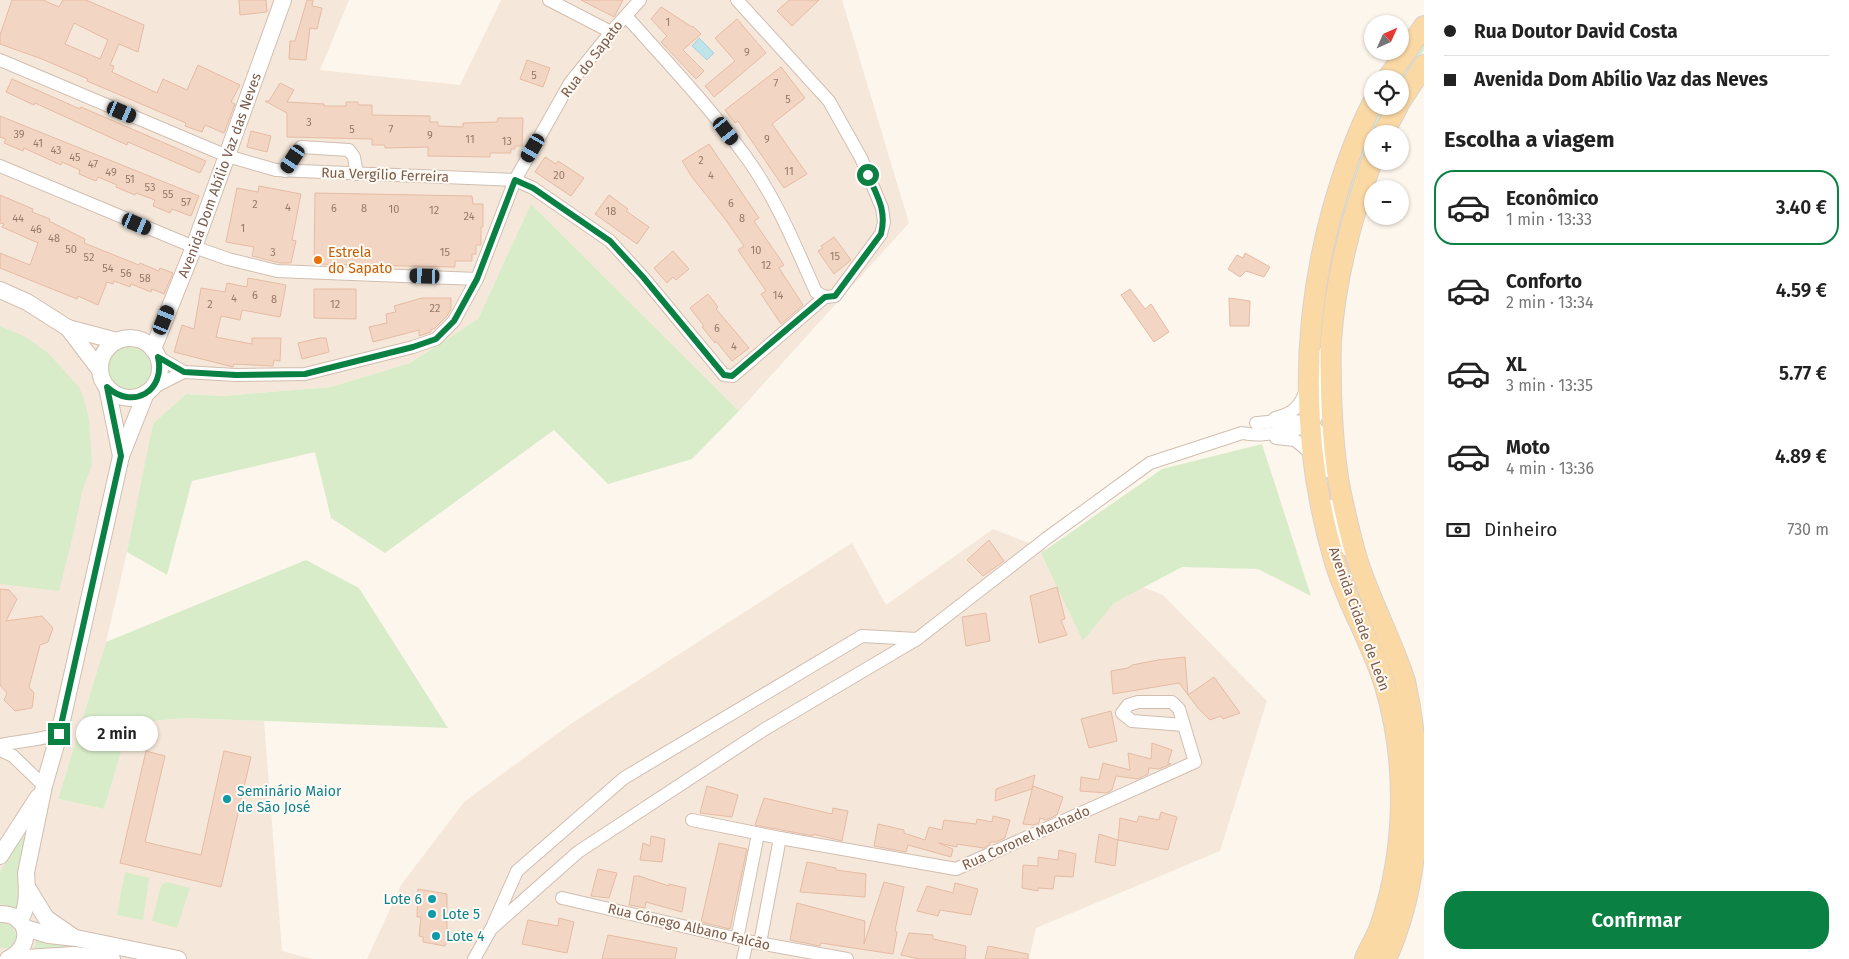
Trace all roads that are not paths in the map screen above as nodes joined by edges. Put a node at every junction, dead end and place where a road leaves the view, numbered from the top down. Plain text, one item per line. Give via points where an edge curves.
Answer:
1 (283, 0) edge
2 (549, 0) edge
3 (640, 0) edge
4 (737, 0) edge
5 (626, 16) junction
6 (1424, 26) edge
7 (611, 32) junction
8 (0, 60) edge
9 (1424, 65) edge
10 (1393, 70) edge
11 (1409, 88) edge
12 (1366, 115) edge
13 (227, 156) junction
14 (0, 166) edge
15 (1369, 170) edge
16 (285, 171) junction
17 (357, 174) junction
18 (515, 180) junction
19 (194, 247) junction
20 (477, 279) junction
21 (0, 290) edge
22 (825, 297) junction
23 (164, 320) junction
24 (68, 328) junction
25 (122, 340) junction
26 (1331, 342) junction
27 (156, 353) junction
28 (100, 370) junction
29 (184, 372) junction
30 (1309, 381) junction
31 (107, 387) junction
32 (149, 391) junction
33 (1309, 424) junction
34 (1250, 431) junction
35 (1313, 455) junction
36 (121, 456) junction
37 (1359, 564) junction
38 (917, 639) junction
39 (1184, 725) dead end
40 (59, 734) junction
41 (0, 745) edge
42 (0, 750) edge
43 (44, 786) junction
44 (692, 820) dead end
45 (758, 834) junction
46 (780, 838) junction
47 (0, 856) edge
48 (27, 887) junction
49 (562, 898) dead end
50 (0, 914) edge
51 (22, 925) junction
52 (491, 929) junction
53 (76, 938) junction
54 (748, 941) junction
55 (8, 959) edge
56 (112, 959) edge
57 (178, 959) edge
58 (474, 959) edge
59 (743, 959) edge
60 (847, 959) edge
61 (1364, 959) edge
62 (1386, 959) edge

1 - 13 street, Avenida Dom Abílio Vaz das Neves
2 - 7 street
3 - 5 street, Rua do Sapato
4 - 22 street via 829,101 861,158 882,208 884,222 881,234 835,296
5 - 7 street, Rua do Sapato
5 - 22 street via 716,117 748,159 786,223 816,292
6 - 10 main road
7 - 18 street, Rua do Sapato via 570,83
8 - 13 street, Rua Vergílio Ferreira
9 - 11 main road
12 - 30 main road, Avenida Cidade de León via 1341,179 1316,281 1308,351
13 - 16 street, Rua Vergílio Ferreira
13 - 19 street, Avenida Dom Abílio Vaz das Neves
14 - 19 street
15 - 26 main road, Avenida Cidade de León via 1356,206 1341,270
16 - 17 street, Rua Vergílio Ferreira
16 - 17 street via 301,147 349,150 354,157
17 - 18 street, Rua Vergílio Ferreira
18 - 20 street, Rua do Sapato
18 - 22 street via 533,188 610,241 724,375 732,376
19 - 20 street via 277,271
19 - 23 street, Avenida Dom Abílio Vaz das Neves
20 - 29 street, Rua do Sapato via 454,321 436,339 413,347 305,374
21 - 24 street via 27,302
23 - 25 street via 150,330
23 - 27 street, Avenida Dom Abílio Vaz das Neves
24 - 25 street
24 - 28 street
25 - 27 street via 137,339
25 - 28 street via 109,346
26 - 33 street via 1320,368 1320,406 1315,419
26 - 37 main road, Avenida Cidade de León via 1332,422 1341,491
27 - 29 street
27 - 32 street via 160,374
28 - 31 street
29 - 32 street
30 - 33 main road, Avenida Cidade de León
30 - 34 street via 1297,409
31 - 32 street via 122,397 132,398
31 - 36 street
32 - 36 street
33 - 34 street via 1302,421
33 - 35 main road, Avenida Cidade de León
33 - 37 street via 1321,434 1340,534
34 - 35 street via 1265,438 1295,440
34 - 38 street via 1150,463
35 - 61 main road, Avenida Cidade de León via 1334,560 1385,685 1399,758 1399,845 1379,928
36 - 40 street
37 - 62 main road, Avenida Cidade de León via 1406,682 1420,756 1423,803 1420,850 1397,936
38 - 52 street via 765,729 578,852
38 - 52 street via 862,636 624,778 517,872
39 - 46 street, Rua Coronel Machado via 1195,762 956,869
40 - 41 street
40 - 43 street
42 - 43 street via 13,756
43 - 47 street
43 - 48 street via 26,873
44 - 45 street, Rua Coronel Machado
45 - 46 street, Rua Coronel Machado
45 - 54 street
46 - 54 street
48 - 51 street
48 - 53 street via 46,918
49 - 54 street, Rua Cónego Albano Falcão
50 - 51 street via 15,917
51 - 53 street via 49,935
51 - 55 street via 25,940 22,949
52 - 58 street
53 - 57 street
54 - 59 street
54 - 60 street, Rua Cónego Albano Falcão
55 - 56 street via 74,955

